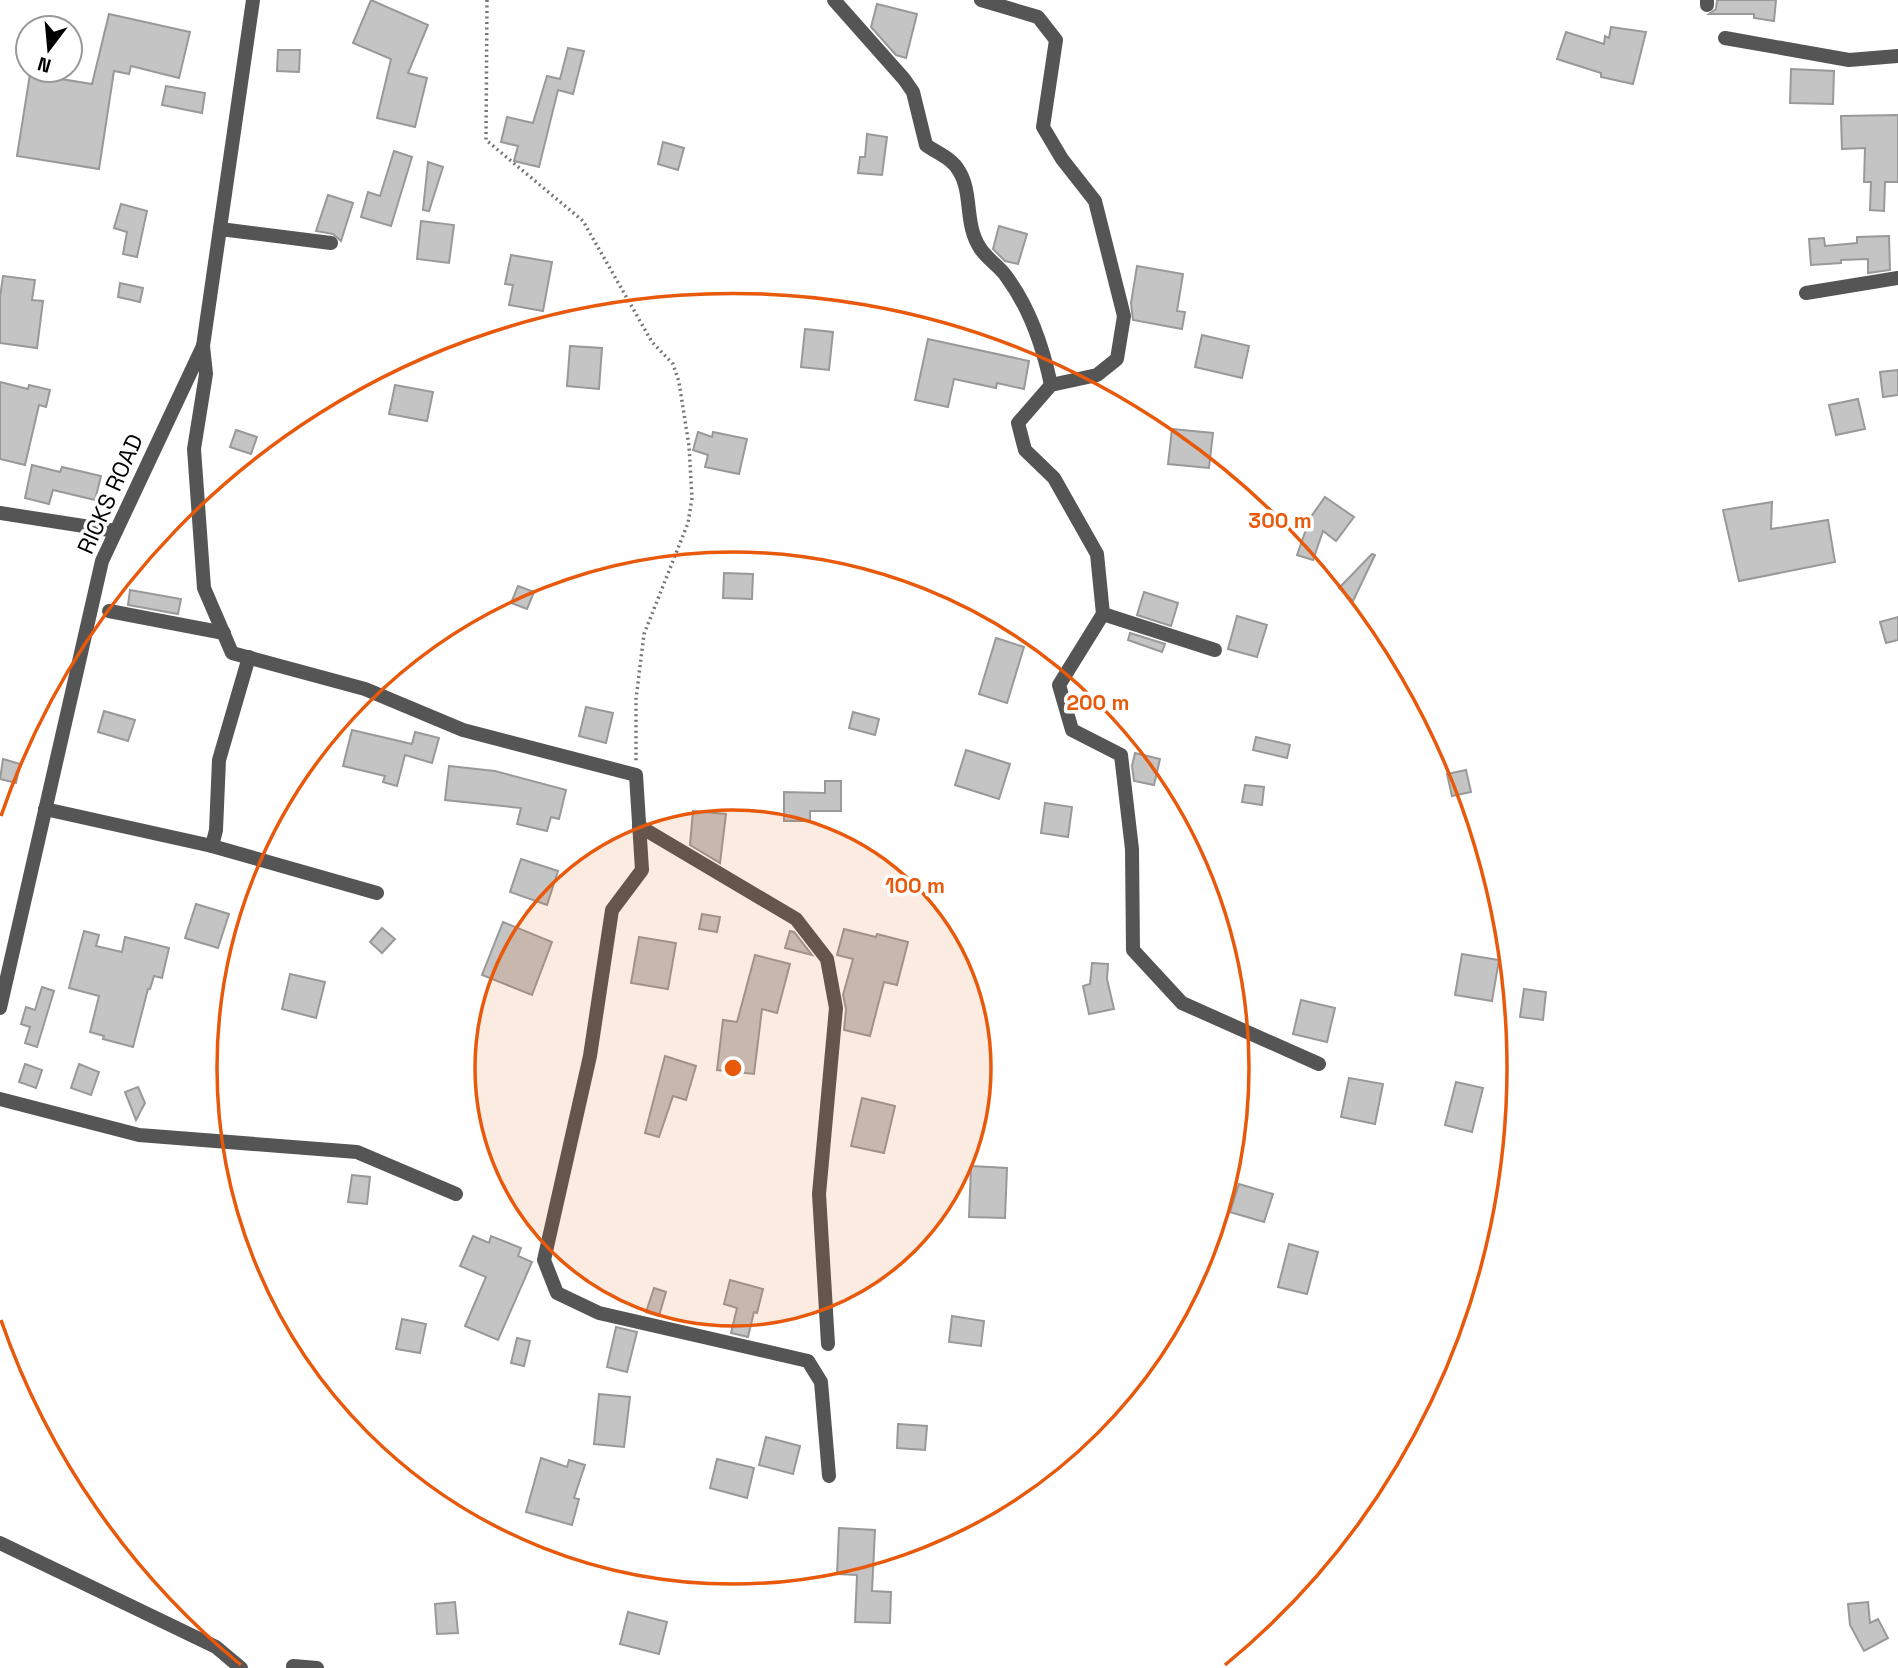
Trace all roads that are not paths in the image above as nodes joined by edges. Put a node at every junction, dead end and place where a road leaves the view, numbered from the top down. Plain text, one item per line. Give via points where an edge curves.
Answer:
1 (253, 0) edge
2 (834, 0) edge
3 (982, 0) edge
4 (1725, 38) dead end
5 (1898, 56) edge
6 (220, 229) junction
7 (331, 243) dead end
8 (1898, 278) edge
9 (1806, 293) dead end
10 (203, 346) junction
11 (1051, 385) junction
12 (0, 513) edge
13 (116, 531) junction
14 (109, 611) dead end
15 (1103, 614) junction
16 (224, 633) junction
17 (1215, 650) dead end
18 (249, 657) junction
19 (45, 809) junction
20 (639, 826) junction
21 (212, 846) junction
22 (377, 893) dead end
23 (0, 1008) edge
24 (1319, 1064) dead end
25 (0, 1099) edge
26 (456, 1194) dead end
27 (828, 1344) dead end
28 (829, 1476) dead end
29 (0, 1543) edge
30 (293, 1667) edge
31 (241, 1668) edge
32 (317, 1668) edge

1 - 6 street, RICKS ROAD
2 - 11 street via 913,92 926,145 959,170 971,230 1030,318
3 - 11 street via 1038,17 1056,40 1043,127 1095,201 1124,316 1117,359 1097,375
4 - 5 street via 1849,60
6 - 7 street
6 - 10 street, RICKS ROAD
8 - 9 street
10 - 13 street, RICKS ROAD
10 - 16 street via 206,374 194,449 204,587
11 - 15 street via 1018,423 1025,450 1054,478 1097,554
12 - 13 street
13 - 19 street, RICKS ROAD via 103,561
14 - 16 street
15 - 17 street
15 - 24 street via 1059,685 1072,730 1121,755 1132,849 1133,950 1182,1003
16 - 18 street via 232,653
18 - 20 street via 365,689 463,730 636,775
18 - 21 street via 219,760
19 - 21 street
19 - 23 street, RICKS ROAD
20 - 27 street via 796,919 827,959 836,1008 819,1194
20 - 28 street via 642,870 612,910 590,1056 544,1259 557,1293 599,1313 808,1361 821,1382
21 - 22 street
25 - 26 street via 139,1135 357,1152
29 - 31 street via 216,1647
30 - 32 street

